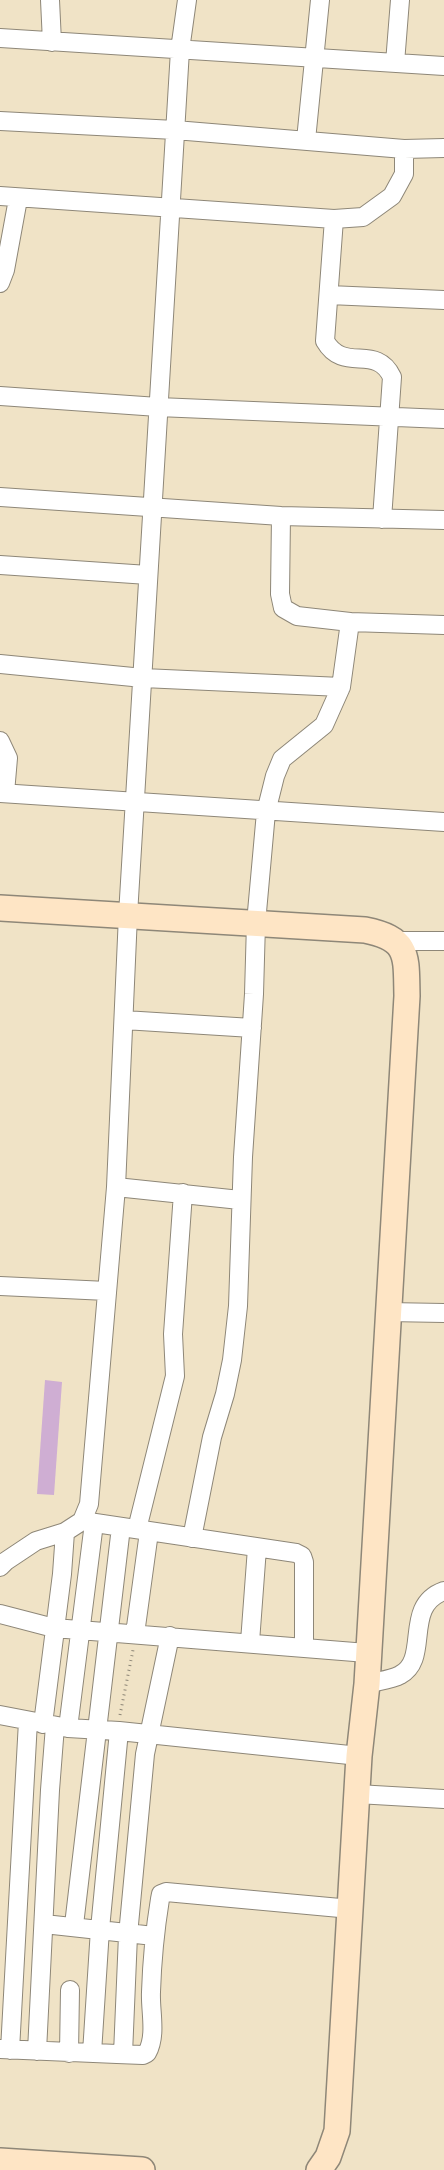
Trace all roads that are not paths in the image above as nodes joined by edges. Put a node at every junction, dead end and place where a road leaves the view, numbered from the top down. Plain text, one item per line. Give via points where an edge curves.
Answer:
1 (50, 0) edge
2 (187, 0) edge
3 (320, 0) edge
4 (400, 0) edge
5 (0, 38) edge
6 (52, 42) junction
7 (180, 50) junction
8 (315, 58) junction
9 (395, 63) junction
10 (444, 66) edge
11 (0, 121) edge
12 (175, 130) junction
13 (306, 140) junction
14 (404, 148) junction
15 (444, 148) edge
16 (0, 196) edge
17 (18, 199) junction
18 (170, 207) junction
19 (334, 219) junction
20 (2, 274) edge
21 (329, 295) junction
22 (444, 300) edge
23 (0, 396) edge
24 (158, 407) junction
25 (389, 417) junction
26 (444, 419) edge
27 (0, 497) edge
28 (152, 506) junction
29 (281, 516) junction
30 (382, 519) junction
31 (444, 520) edge
32 (0, 565) edge
33 (148, 575) junction
34 (350, 622) junction
35 (444, 625) edge
36 (0, 664) edge
37 (143, 678) junction
38 (341, 687) junction
39 (0, 741) edge
40 (3, 793) edge
41 (134, 803) junction
42 (266, 812) junction
43 (444, 822) edge
44 (0, 908) edge
45 (128, 916) junction
46 (256, 923) junction
47 (398, 941) junction
48 (444, 941) edge
49 (124, 1020) junction
50 (252, 1028) junction
51 (116, 1187) junction
52 (183, 1193) junction
53 (240, 1200) junction
54 (0, 1286) edge
55 (107, 1291) junction
56 (387, 1312) junction
57 (444, 1313) edge
58 (88, 1522) junction
59 (135, 1529) junction
60 (66, 1532) junction
61 (192, 1538) junction
62 (257, 1548) junction
63 (0, 1567) edge
64 (444, 1591) edge
65 (0, 1614) edge
66 (54, 1628) junction
67 (81, 1629) junction
68 (107, 1632) junction
69 (135, 1634) junction
70 (170, 1636) junction
71 (250, 1642) junction
72 (304, 1647) junction
73 (367, 1653) junction
74 (367, 1684) junction
75 (0, 1715) edge
76 (48, 1725) junction
77 (96, 1730) junction
78 (119, 1732) junction
79 (150, 1736) junction
80 (359, 1756) junction
81 (357, 1794) junction
82 (444, 1799) edge
83 (351, 1909) junction
84 (44, 1924) junction
85 (74, 1926) junction
86 (100, 1929) junction
87 (128, 1934) junction
88 (154, 1936) junction
89 (41, 1988) junction
90 (70, 1990) junction
91 (95, 1991) junction
92 (5, 2050) edge
93 (37, 2051) junction
94 (68, 2052) junction
95 (92, 2053) junction
96 (123, 2054) junction
97 (0, 2161) edge
98 (133, 2170) edge
99 (320, 2170) edge

1 - 6 street
2 - 7 street
3 - 8 street
4 - 9 street
5 - 6 street
6 - 7 street
7 - 8 street
7 - 12 street
8 - 9 street
8 - 13 street
9 - 10 street
11 - 12 street
12 - 13 street
12 - 18 street
13 - 14 street
14 - 15 street
14 - 19 street via 404,174 392,196 363,217
16 - 17 street
17 - 18 street
17 - 20 street
18 - 19 street
18 - 24 street
19 - 21 street
21 - 22 street
21 - 25 street via 325,341 331,352 344,357 379,361 388,369 392,377
23 - 24 street
24 - 25 street
24 - 28 street
25 - 26 street
25 - 30 street
27 - 28 street
28 - 29 street
28 - 33 street
29 - 30 street
29 - 34 street via 280,594 283,608 297,616
30 - 31 street
32 - 33 street
33 - 37 street
34 - 35 street
34 - 38 street
36 - 37 street
37 - 38 street
37 - 41 street
38 - 42 street via 324,724 282,759
39 - 40 street via 8,758
40 - 41 street
41 - 42 street
41 - 45 street
42 - 43 street
42 - 46 street
44 - 45 main road
45 - 46 main road
45 - 49 street
46 - 47 main road via 365,930 385,934
46 - 50 street
47 - 48 street
47 - 56 main road via 406,962 407,996
49 - 50 street
49 - 51 street
50 - 53 street
51 - 52 street
51 - 55 street
52 - 53 street
52 - 59 street via 174,1376
53 - 61 street via 238,1306 232,1360 212,1437
54 - 55 street
55 - 58 street
56 - 57 street
56 - 73 main road
58 - 59 street
58 - 60 street
58 - 67 street
59 - 61 street
59 - 68 street
59 - 69 street
60 - 63 street via 36,1541
60 - 66 street
61 - 62 street
62 - 71 street
62 - 72 street via 302,1556
64 - 74 street via 433,1595 425,1604 410,1665 401,1674
65 - 66 street
66 - 67 street
66 - 76 street
67 - 68 street
67 - 76 street
68 - 69 street
68 - 77 street
69 - 70 street
70 - 71 street
70 - 79 street
71 - 72 street
72 - 73 street
73 - 74 main road
74 - 80 main road
75 - 76 street
76 - 77 street
76 - 84 street
76 - 92 street
77 - 78 street
77 - 85 street
78 - 79 street
78 - 86 street
79 - 80 street
79 - 87 street via 145,1754
80 - 81 main road
81 - 82 street
81 - 83 main road
83 - 88 street via 166,1892 161,1894
83 - 99 main road via 336,2131
84 - 85 street
84 - 89 street
85 - 86 street
86 - 87 street
86 - 91 street
87 - 88 street
87 - 96 street
88 - 96 street via 151,2046 142,2055
89 - 90 street
89 - 93 street
90 - 91 street
90 - 94 street
91 - 95 street
92 - 93 street
93 - 94 street
94 - 95 street
95 - 96 street
97 - 98 main road

